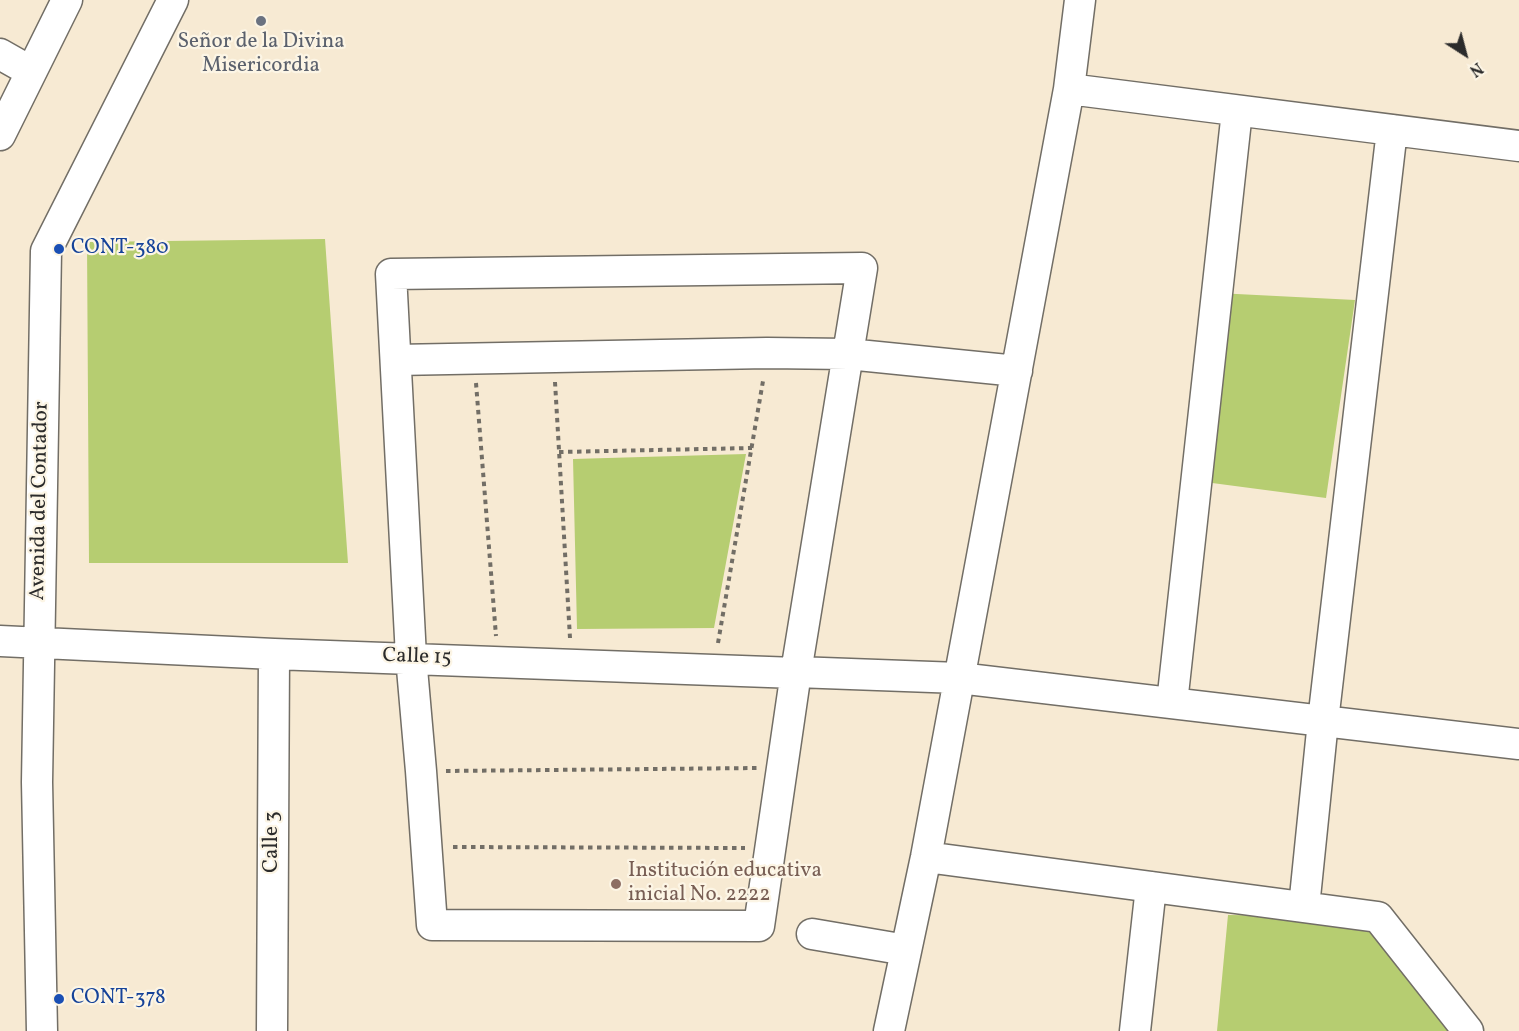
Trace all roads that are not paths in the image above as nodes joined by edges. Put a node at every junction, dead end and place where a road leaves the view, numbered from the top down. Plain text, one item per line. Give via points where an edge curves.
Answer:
1 (67, 0) edge
2 (172, 0) edge
3 (1080, 0) edge
4 (0, 54) edge
5 (30, 71) junction
6 (1069, 89) junction
7 (1237, 111) junction
8 (1392, 130) junction
9 (0, 135) edge
10 (1519, 146) edge
11 (848, 354) junction
12 (396, 360) junction
13 (1017, 371) junction
14 (0, 641) edge
15 (38, 643) junction
16 (274, 654) junction
17 (411, 657) junction
18 (796, 672) junction
19 (959, 678) junction
20 (1172, 703) junction
21 (1323, 721) junction
22 (1519, 744) edge
23 (926, 857) junction
24 (1151, 887) junction
25 (1304, 907) junction
26 (812, 934) dead end
27 (906, 950) junction
28 (42, 1031) edge
29 (272, 1031) edge
30 (890, 1031) edge
31 (1135, 1031) edge
32 (1468, 1031) edge

1 - 5 street
2 - 15 street, Avenida del Contador via 46,251
3 - 6 street
4 - 5 street
5 - 9 street
6 - 7 street
6 - 13 street
7 - 8 street
7 - 20 street
8 - 10 street
8 - 21 street
11 - 12 street
11 - 12 street via 862,268 392,274
11 - 13 street
11 - 18 street
12 - 17 street
13 - 19 street
14 - 15 street, Calle 15
15 - 16 street, Calle 15
15 - 28 street, Avenida del Contador
16 - 17 street, Calle 15
16 - 29 street, Calle 3
17 - 18 street, Calle 15
17 - 18 street via 432,925 759,926
18 - 19 street, Calle 15
19 - 20 street, Calle 15
19 - 23 street
20 - 21 street, Calle 15
21 - 22 street, Calle 15
21 - 25 street
23 - 24 street
23 - 27 street
24 - 25 street
24 - 31 street
25 - 32 street via 1378,916
26 - 27 street
27 - 30 street

